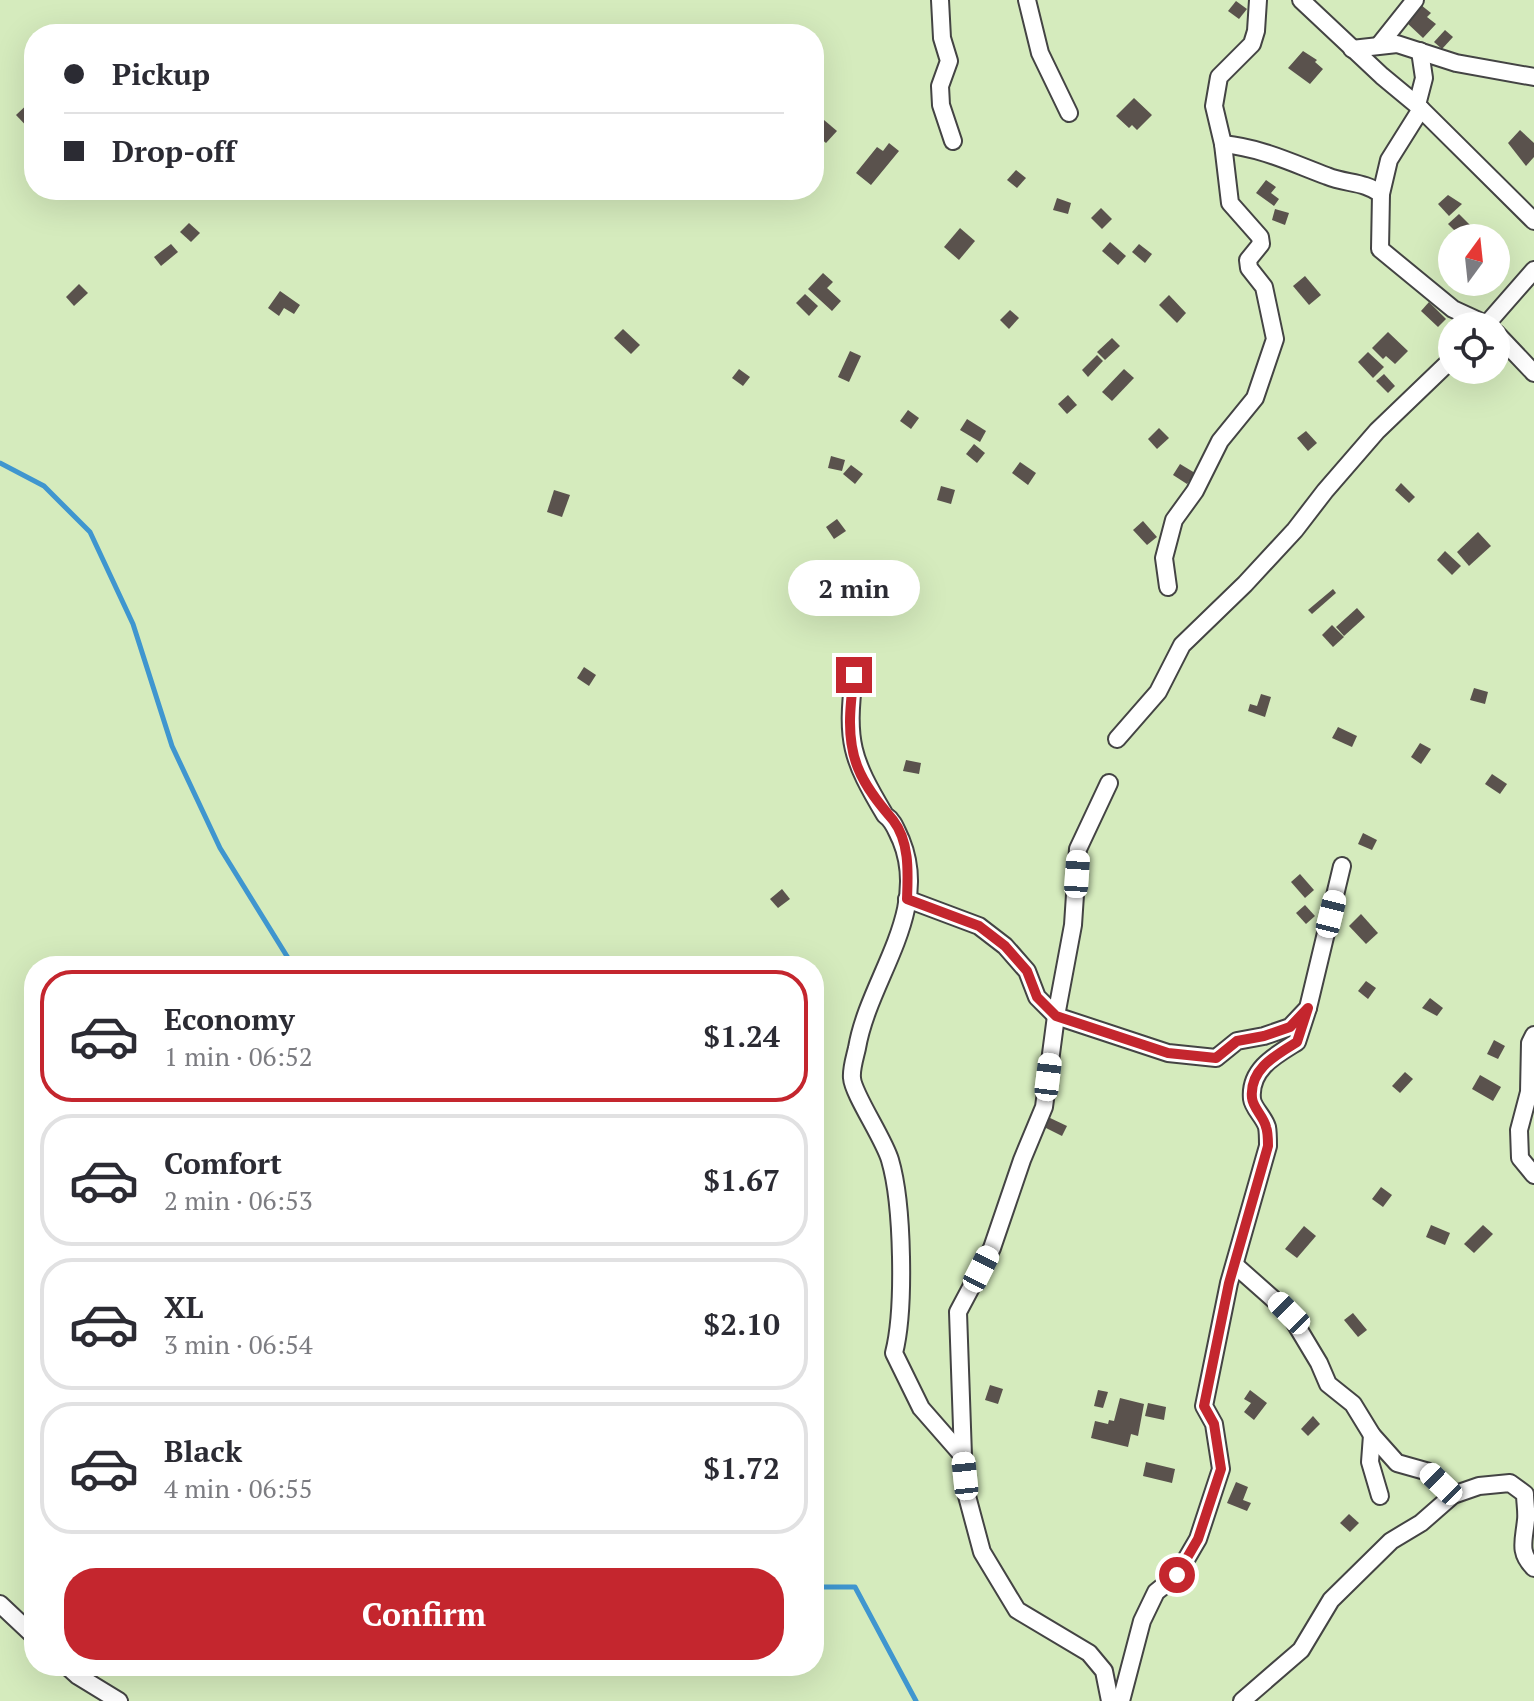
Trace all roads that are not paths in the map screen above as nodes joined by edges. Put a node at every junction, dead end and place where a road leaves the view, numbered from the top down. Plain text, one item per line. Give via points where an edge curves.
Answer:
1 (940, 0) edge
2 (1027, 0) edge
3 (1258, 0) edge
4 (1301, 0) edge
5 (1415, 0) edge
6 (1380, 44) junction
7 (1352, 49) junction
8 (1420, 51) junction
9 (1534, 77) edge
10 (1419, 107) junction
11 (1069, 113) dead end
12 (953, 141) dead end
13 (1223, 144) junction
14 (1381, 194) junction
15 (1534, 221) edge
16 (1534, 270) edge
17 (1459, 312) edge
18 (1502, 312) edge
19 (1510, 348) edge
20 (1438, 372) edge
21 (1534, 373) edge
22 (1168, 587) dead end
23 (854, 675) dead end
24 (1117, 739) dead end
25 (1109, 783) dead end
26 (1342, 866) dead end
27 (907, 899) junction
28 (1308, 1008) junction
29 (1056, 1016) junction
30 (1534, 1035) edge
31 (1534, 1175) edge
32 (1236, 1266) junction
33 (1372, 1435) junction
34 (963, 1456) junction
35 (1453, 1495) junction
36 (1380, 1496) dead end
37 (1534, 1568) edge
38 (0, 1604) edge
39 (24, 1627) edge
40 (78, 1676) edge
41 (119, 1701) edge
42 (1110, 1701) edge
43 (1121, 1701) edge
44 (1242, 1701) edge

1 - 12 street via 949,61 940,86 941,105
2 - 11 street via 1040,53
3 - 13 street via 1252,44 1222,73 1215,88
4 - 7 street
5 - 6 street
6 - 7 street
6 - 8 street
7 - 10 street
8 - 9 street
8 - 10 street via 1424,78
10 - 14 street via 1389,160
10 - 15 street
13 - 14 street via 1277,155
13 - 22 street via 1230,203 1260,237 1249,268 1264,287 1275,339 1255,398 1220,441 1174,520 1164,558
14 - 17 street via 1380,249
16 - 18 street
19 - 21 street
20 - 24 street via 1377,431 1295,530 1182,645 1158,692
23 - 27 street via 851,745 859,770 892,820 908,859
25 - 29 street via 1078,849 1073,925
26 - 28 street
27 - 29 street via 988,932 1027,971 1037,997
27 - 34 street via 906,921 861,1028 852,1079 892,1171 901,1280 894,1353 921,1408
28 - 29 street via 1290,1027 1237,1041 1216,1058 1168,1053
28 - 32 street via 1297,1042 1271,1057 1258,1073 1252,1100 1266,1126 1268,1146
29 - 34 street via 1044,1107 992,1248 958,1312
30 - 31 street via 1519,1130 1520,1158
32 - 33 street via 1289,1313 1328,1384 1353,1404
32 - 43 street via 1204,1406 1217,1435 1221,1469 1198,1539 1177,1575 1156,1592 1142,1621
33 - 35 street via 1397,1463 1429,1472
33 - 36 street via 1370,1462
34 - 42 street via 982,1552 1017,1610 1089,1653 1104,1671
35 - 37 street via 1510,1483 1521,1490 1524,1558
35 - 44 street via 1391,1541 1331,1600 1301,1650
38 - 39 street
40 - 41 street

